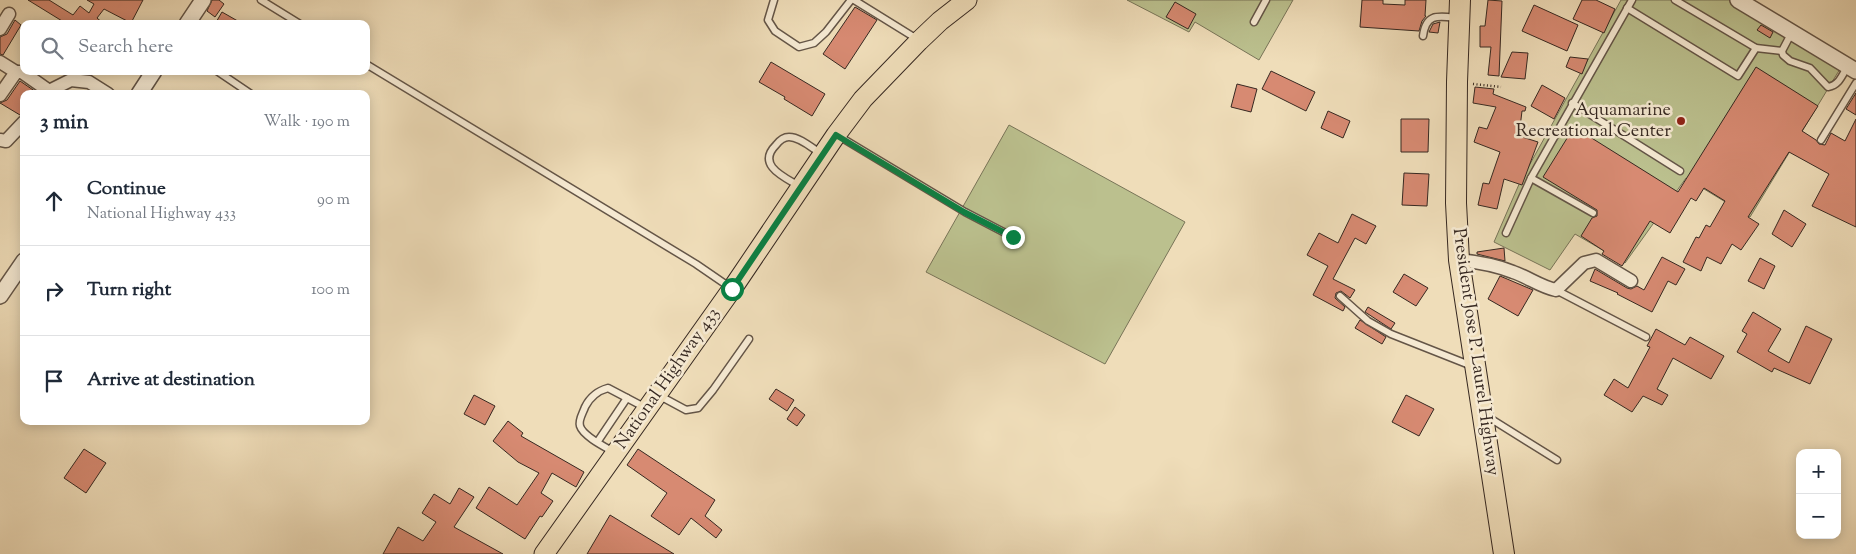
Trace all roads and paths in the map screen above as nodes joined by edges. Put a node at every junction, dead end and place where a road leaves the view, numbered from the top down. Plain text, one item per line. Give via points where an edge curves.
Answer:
1 (203, 0) edge
2 (261, 0) edge
3 (774, 0) edge
4 (853, 0) edge
5 (1266, 0) edge
6 (1632, 0) edge
7 (1674, 0) edge
8 (1738, 0) edge
9 (960, 2) edge
10 (1627, 8) junction
11 (1460, 9) edge
12 (9, 14) dead end
13 (190, 20) edge
14 (294, 20) edge
15 (1254, 22) dead end
16 (0, 29) edge
17 (1792, 32) junction
18 (1423, 36) dead end
19 (919, 41) junction
20 (1756, 48) junction
21 (1782, 51) junction
22 (0, 62) edge
23 (370, 66) edge
24 (1852, 68) edge
25 (16, 72) junction
26 (20, 72) edge
27 (26, 75) edge
28 (151, 75) edge
29 (223, 75) edge
30 (1457, 82) junction
31 (1856, 83) edge
32 (1501, 87) dead end
33 (45, 90) edge
34 (52, 90) edge
35 (102, 90) edge
36 (142, 90) edge
37 (245, 90) edge
38 (0, 95) edge
39 (1572, 103) junction
40 (20, 127) edge
41 (836, 135) junction
42 (0, 140) edge
43 (1821, 140) dead end
44 (822, 154) junction
45 (1680, 171) dead end
46 (1531, 178) junction
47 (800, 187) junction
48 (1593, 213) dead end
49 (1506, 233) dead end
50 (1013, 237) dead end
51 (1460, 260) junction
52 (20, 267) edge
53 (1631, 281) dead end
54 (732, 289) junction
55 (1556, 290) junction
56 (0, 296) edge
57 (1340, 296) dead end
58 (1646, 337) dead end
59 (749, 339) dead end
60 (1475, 368) junction
61 (627, 398) junction
62 (651, 401) junction
63 (1482, 414) junction
64 (598, 441) junction
65 (615, 453) junction
66 (1557, 460) dead end
67 (544, 554) edge
68 (1504, 554) edge

1 - 13 street
2 - 14 lane
3 - 4 lane via 768,20 775,32 799,47 814,43
4 - 19 lane
5 - 15 lane
6 - 10 lane
7 - 20 lane
8 - 17 street
9 - 19 main road, National Highway 433
10 - 20 lane via 1738,76
10 - 39 lane
11 - 18 lane via 1430,18
11 - 30 highway, President Jose P. Laurel Highway
12 - 16 street
17 - 21 lane
17 - 24 street
19 - 41 main road, National Highway 433 via 863,99
20 - 21 lane
21 - 24 lane via 1790,61 1810,68 1828,86 1834,86
22 - 25 street
23 - 54 lane
25 - 26 street
25 - 38 street
27 - 33 street
28 - 36 street
29 - 37 lane
30 - 32 path
30 - 51 highway, President Jose P. Laurel Highway via 1456,203
31 - 43 lane
34 - 35 street via 71,80 89,82
39 - 45 lane
39 - 46 lane
40 - 42 street via 6,141
41 - 44 main road, National Highway 433
41 - 50 lane via 964,212
44 - 47 main road, National Highway 433
44 - 47 lane via 789,137 772,148 769,158 772,167
46 - 48 lane
46 - 49 lane
47 - 54 main road, National Highway 433
51 - 55 street via 1482,262
51 - 60 highway, President Jose P. Laurel Highway
52 - 56 street
53 - 55 street via 1596,260 1584,263
54 - 62 main road, National Highway 433
55 - 58 lane
57 - 60 lane via 1368,321 1391,334
59 - 62 lane via 698,408 686,410
60 - 63 highway, President Jose P. Laurel Highway
61 - 62 lane
61 - 64 lane
61 - 64 lane via 608,388 598,391 588,402 580,418 580,426
62 - 65 main road, National Highway 433
63 - 66 lane
63 - 68 highway, President Jose P. Laurel Highway
64 - 65 lane
65 - 67 main road, National Highway 433

